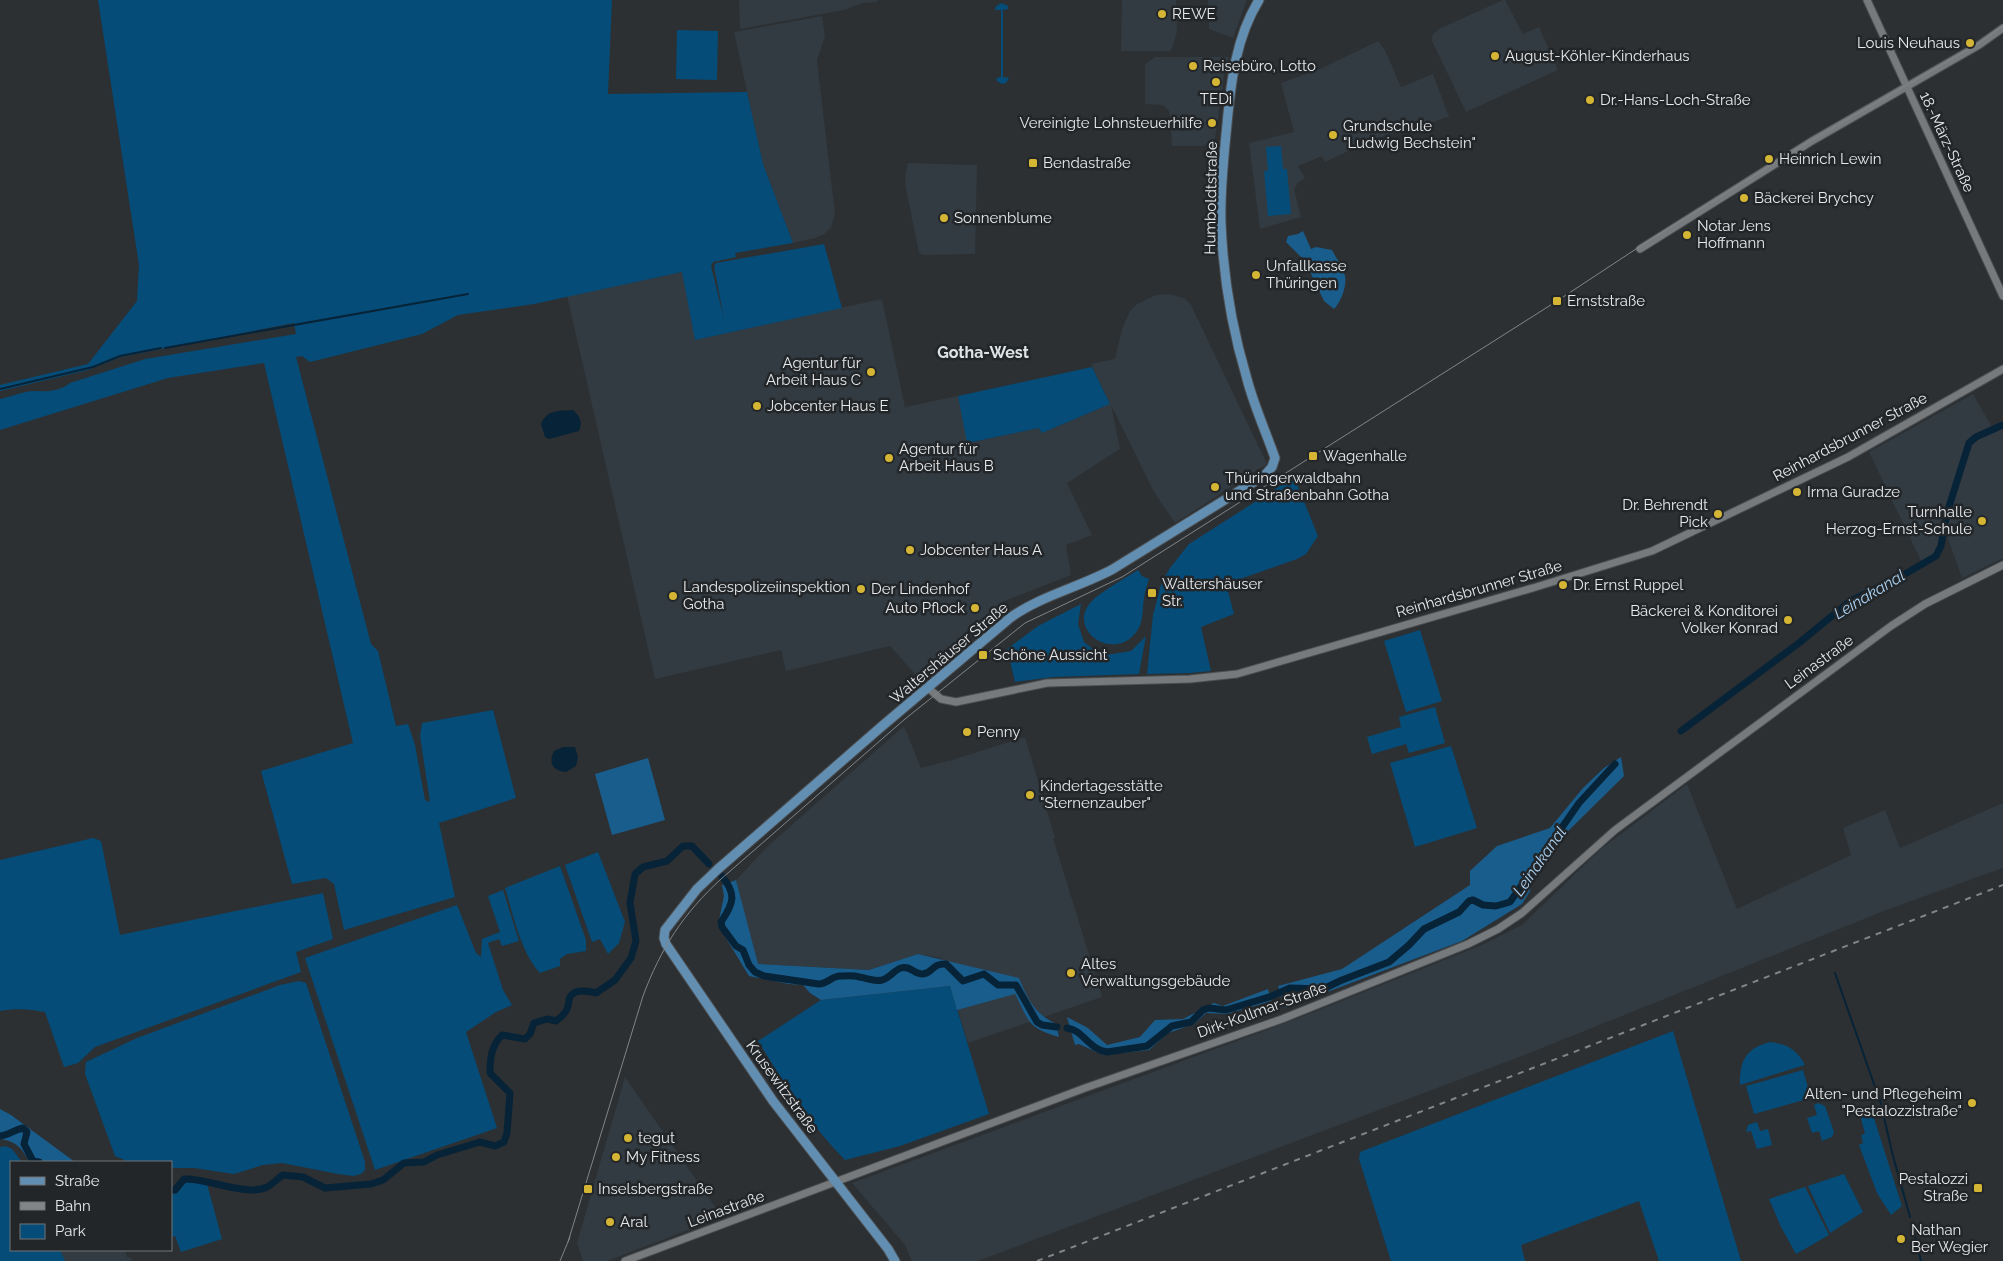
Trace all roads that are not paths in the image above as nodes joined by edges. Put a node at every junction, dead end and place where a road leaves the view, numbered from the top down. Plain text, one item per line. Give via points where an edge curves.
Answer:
1 (1259, 0) edge
2 (1867, 0) edge
3 (2003, 28) edge
4 (1906, 86) junction
5 (1640, 249) dead end
6 (2003, 296) edge
7 (2003, 369) edge
8 (1274, 454) joint
9 (2003, 566) edge
10 (928, 688) junction
11 (1660, 797) joint
12 (670, 923) joint
13 (836, 1181) junction
14 (626, 1261) edge
15 (894, 1261) edge

1 - 8 main road, Humboldtstraße via 1242,36 1235,66 1224,153 1221,222 1225,270 1239,348 1247,381
2 - 4 street, 18.-März-Straße
3 - 4 street
4 - 5 street
4 - 6 street, 18.-März-Straße
7 - 10 street, Reinhardsbrunner Straße via 1848,457 1652,551 1519,593 1237,674 1181,680 1047,683 956,702 940,699
8 - 10 main road, Waltershäuser Straße via 1275,461 1265,475 1095,579 1017,613
9 - 11 street, Leinastraße via 1925,604 1890,626
10 - 12 main road, Waltershäuser Straße via 718,869
11 - 13 street, Dirk-Kollmar-Straße via 1594,847 1522,913 1468,944 1282,1019
12 - 13 main road, Krusewitzstraße via 664,934 666,944 773,1101
13 - 14 street, Leinastraße
13 - 15 main road, Krusewitzstraße

